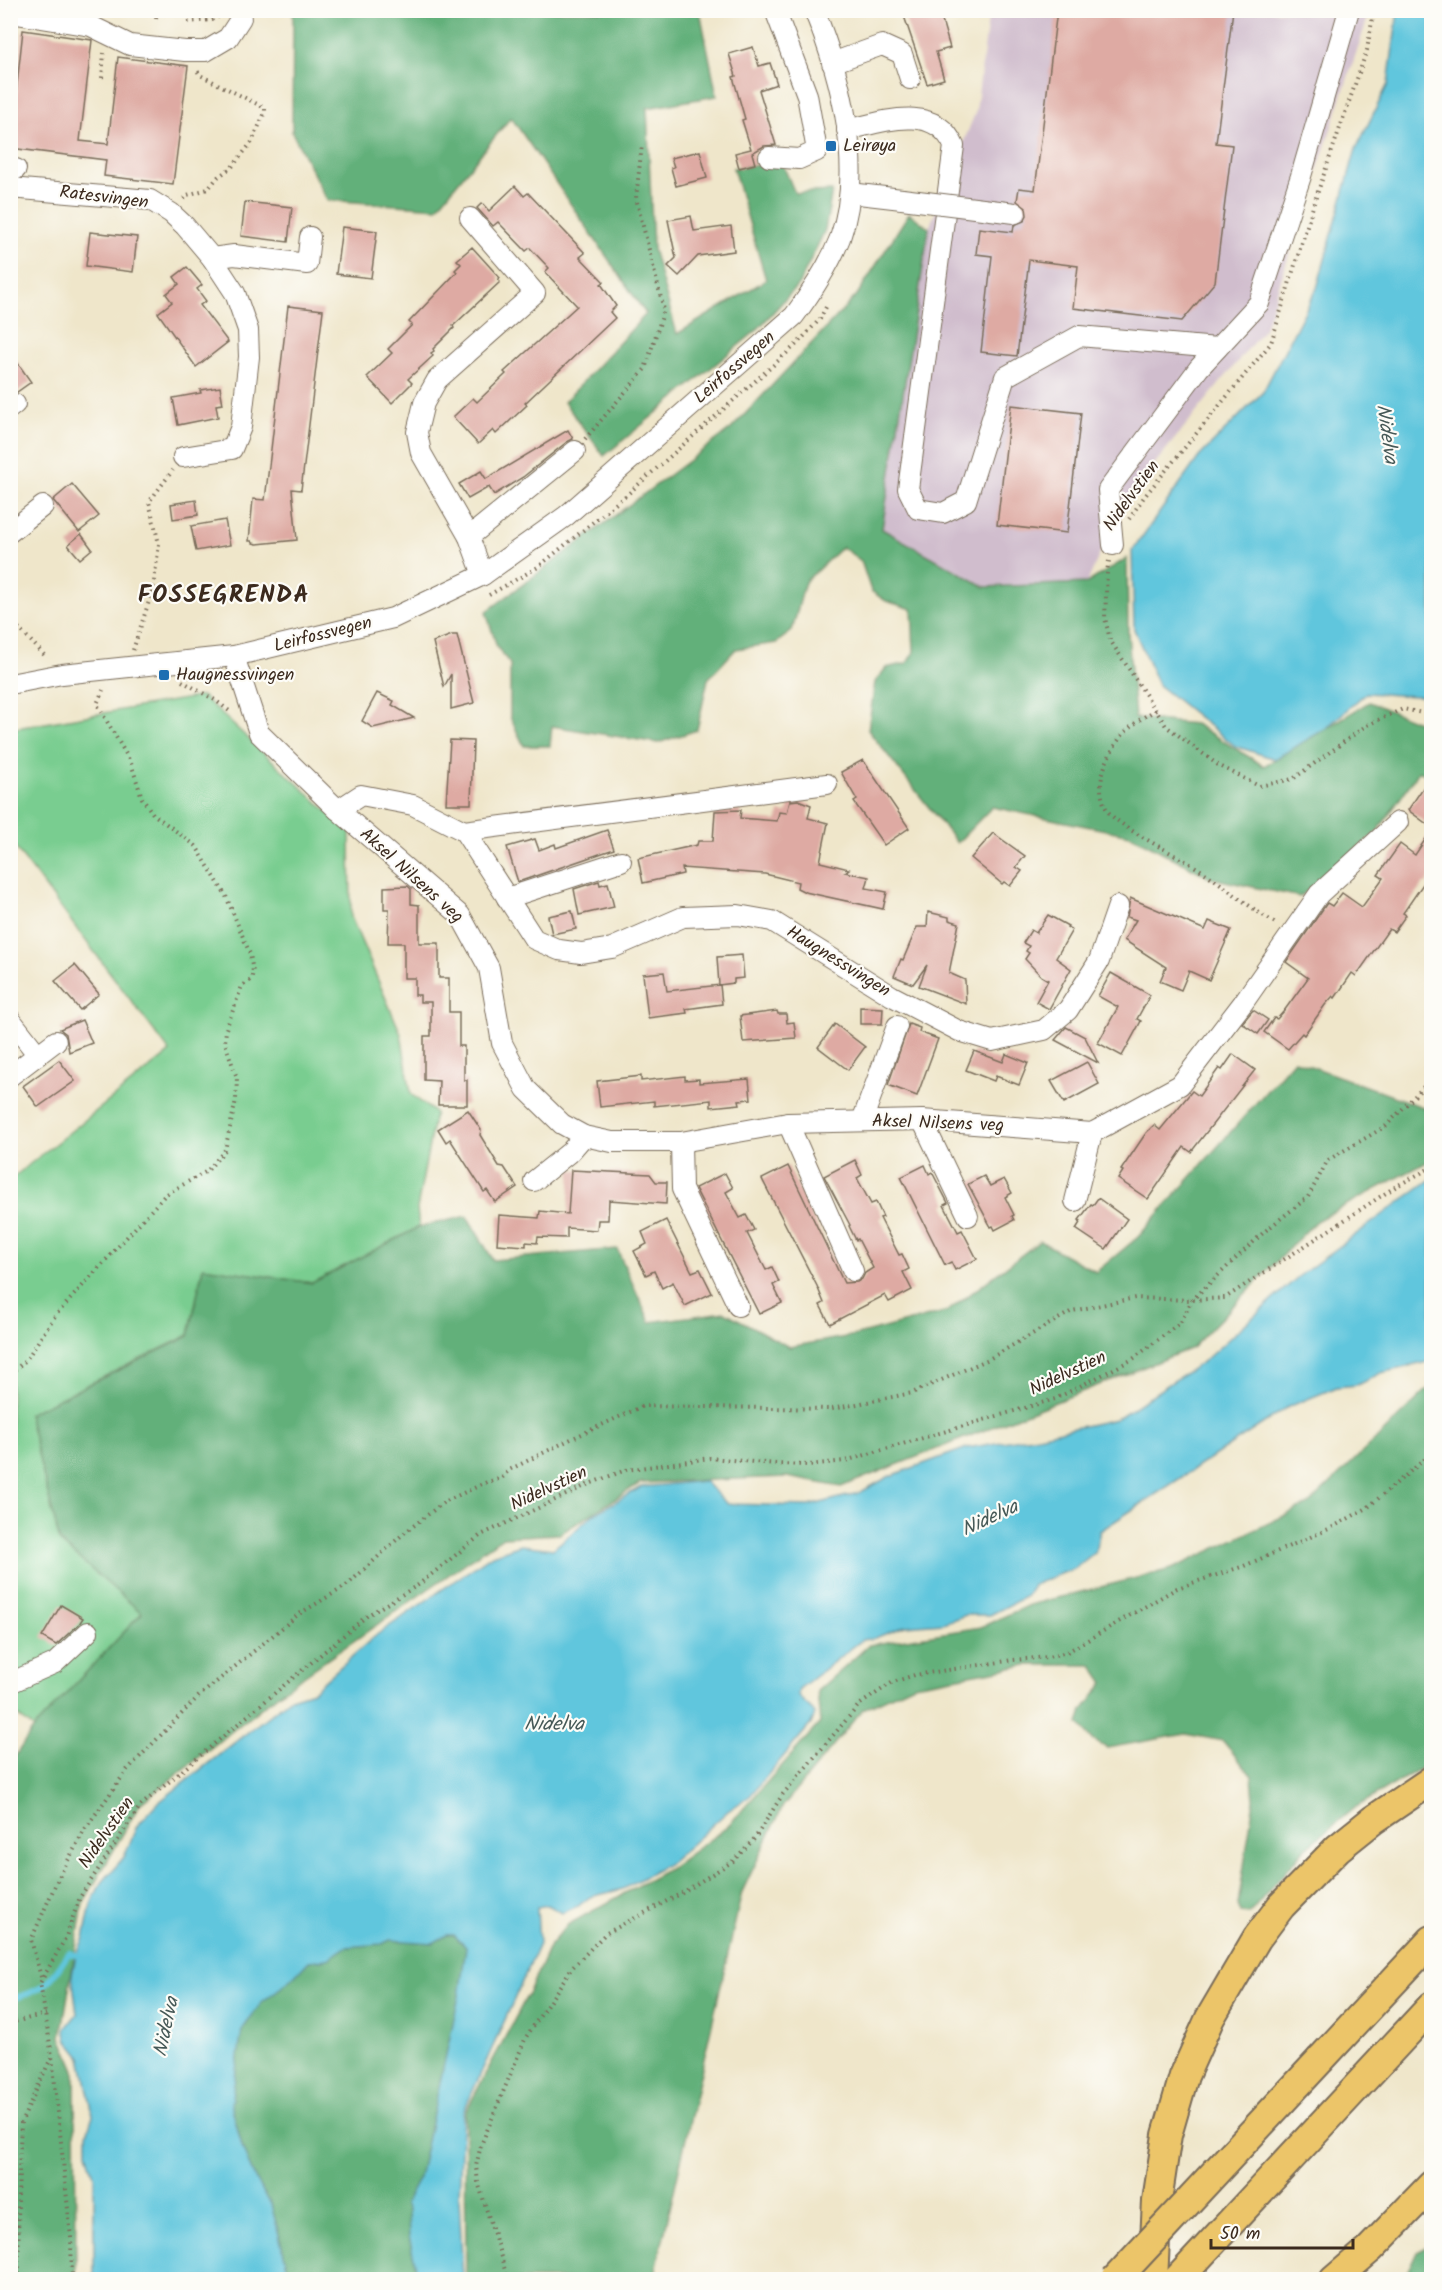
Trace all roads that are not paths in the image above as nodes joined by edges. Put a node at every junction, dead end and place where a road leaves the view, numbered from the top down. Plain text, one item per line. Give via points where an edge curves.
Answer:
1 (775, 10) edge
2 (814, 10) edge
3 (1349, 10) edge
4 (10, 13) edge
5 (241, 18) dead end
6 (832, 63) junction
7 (910, 79) dead end
8 (837, 84) junction
9 (807, 95) junction
10 (847, 130) junction
11 (769, 157) dead end
12 (10, 188) edge
13 (850, 193) junction
14 (1014, 213) dead end
15 (470, 218) dead end
16 (310, 237) dead end
17 (212, 258) junction
18 (1217, 348) junction
19 (575, 451) road end
20 (183, 457) road end
21 (43, 506) dead end
22 (10, 532) edge
23 (469, 537) junction
24 (1113, 545) road end
25 (483, 575) junction
26 (234, 656) junction
27 (10, 684) edge
28 (827, 784) dead end
29 (338, 810) junction
30 (1398, 822) dead end
31 (464, 831) junction
32 (621, 861) dead end
33 (507, 898) junction
34 (1118, 906) dead end
35 (10, 1019) edge
36 (897, 1026) dead end
37 (56, 1041) dead end
38 (38, 1055) junction
39 (10, 1076) edge
40 (922, 1120) junction
41 (862, 1121) junction
42 (788, 1123) junction
43 (1092, 1133) junction
44 (584, 1136) junction
45 (681, 1142) junction
46 (534, 1181) dead end
47 (1075, 1201) dead end
48 (968, 1216) dead end
49 (853, 1271) dead end
50 (738, 1306) dead end
51 (88, 1632) dead end
52 (10, 1683) edge
53 (1431, 1780) edge
54 (1431, 1940) edge
55 (1431, 2006) edge
56 (1431, 2185) edge
57 (1115, 2280) edge
58 (1153, 2280) edge
59 (1177, 2280) edge
60 (1334, 2280) edge

1 - 9 street
2 - 6 street, Leirfossvegen
3 - 18 street via 1259,303
4 - 5 street via 91,26 130,45 185,51 206,51 228,38
6 - 7 street via 882,45 902,54
6 - 8 street, Leirfossvegen
8 - 9 street
8 - 10 street, Leirfossvegen
9 - 11 street via 818,151 800,159
10 - 13 street, Leirfossvegen
10 - 18 street via 917,118 938,125 954,146 908,489 918,509 943,513 966,501 1005,377 1079,336
12 - 17 street, Ratesvingen via 150,201 171,213
13 - 14 street, bridge
13 - 25 street, Leirfossvegen via 840,237 818,283 794,316 566,516
15 - 23 street via 535,293 437,380 424,403 417,432 421,453
16 - 17 street via 307,264 234,255
17 - 20 street, Ratesvingen via 235,293 248,330 242,427 232,449
18 - 24 street via 1108,490
19 - 23 street
21 - 22 street
23 - 25 street
25 - 26 street, Leirfossvegen via 393,618
26 - 27 street, Leirfossvegen via 62,674
26 - 29 street, Aksel Nilsens veg via 259,733
28 - 31 street
29 - 31 street via 361,795 413,805
29 - 44 street, Aksel Nilsens veg via 460,915 489,968 502,1043 526,1089 562,1124
30 - 43 street via 1319,894 1180,1085
31 - 33 street, Haugnessvingen
32 - 33 street
33 - 34 street, Haugnessvingen via 534,939 559,950 581,953 612,948 683,917 738,915 772,921 892,996 959,1031 992,1041 1044,1030 1068,1010 1099,961
35 - 38 street
36 - 41 street
37 - 38 street
38 - 39 street
40 - 41 street, Aksel Nilsens veg
40 - 43 street, Aksel Nilsens veg
40 - 48 street
41 - 42 street, Aksel Nilsens veg
42 - 45 street, Aksel Nilsens veg
42 - 49 street
43 - 47 street
44 - 45 street, Aksel Nilsens veg via 612,1142
44 - 46 street
45 - 50 street via 682,1189
51 - 52 street via 55,1663
53 - 58 highway via 1338,1848 1281,1906 1257,1938 1210,2018 1184,2076 1167,2135 1157,2201
54 - 57 highway, bridge
55 - 59 highway
56 - 60 highway via 1370,2249

